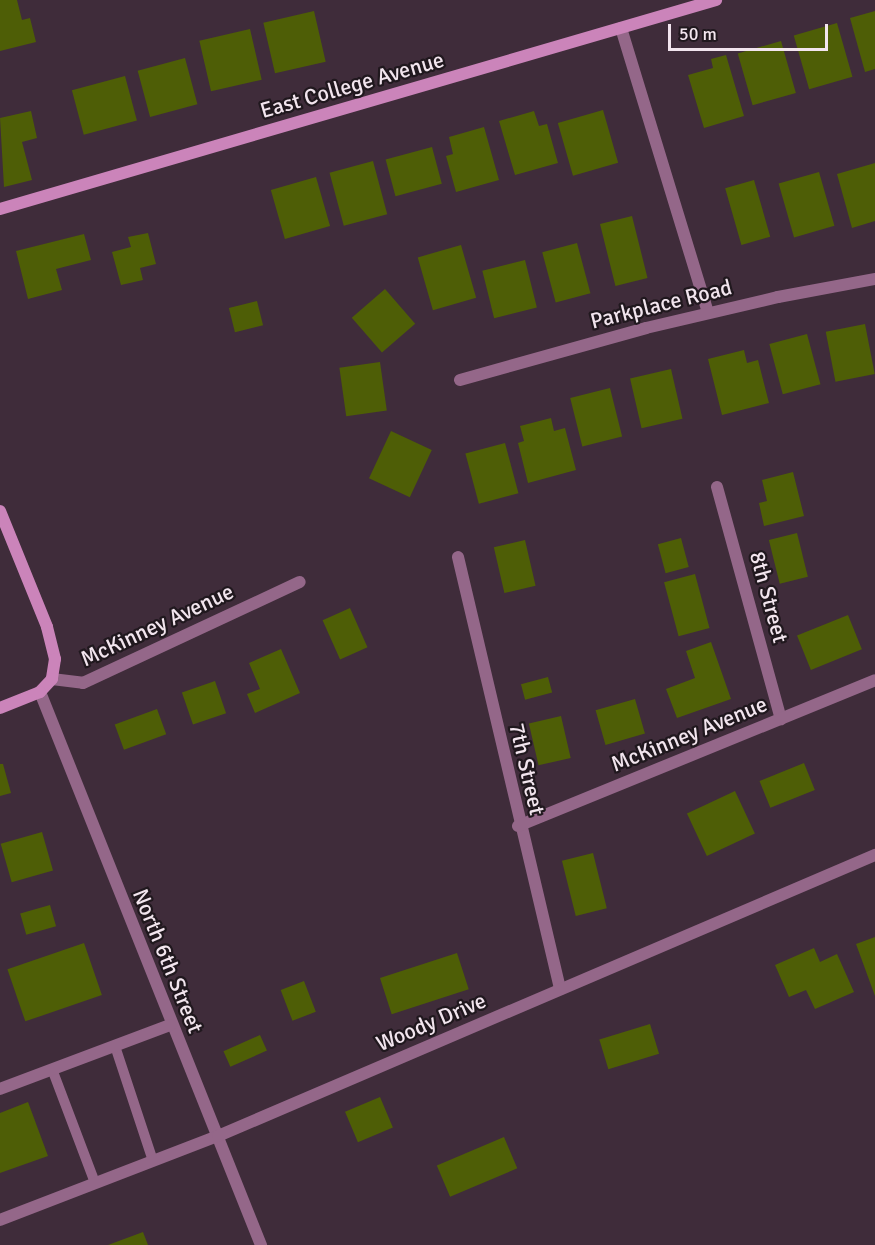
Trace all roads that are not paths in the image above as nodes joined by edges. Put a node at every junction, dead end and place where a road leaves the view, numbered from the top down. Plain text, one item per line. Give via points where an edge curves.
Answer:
1 (716, 0) edge
2 (621, 28) junction
3 (0, 209) edge
4 (875, 279) edge
5 (708, 313) junction
6 (460, 380) dead end
7 (717, 487) dead end
8 (0, 511) edge
9 (458, 557) dead end
10 (300, 582) dead end
11 (52, 679) junction
12 (875, 680) edge
13 (40, 692) junction
14 (0, 708) edge
15 (781, 719) junction
16 (518, 826) junction
17 (875, 855) edge
18 (560, 989) junction
19 (170, 1026) junction
20 (115, 1046) junction
21 (52, 1069) junction
22 (0, 1089) edge
23 (218, 1136) junction
24 (153, 1161) junction
25 (95, 1183) junction
26 (0, 1220) edge
27 (261, 1245) edge

1 - 2 street, East College Avenue
2 - 3 street, East College Avenue
2 - 5 street
4 - 5 street, Parkplace Road
5 - 6 street, Parkplace Road
7 - 15 street, 8th Street
8 - 11 street via 47,627 55,659
9 - 16 street, 7th Street
10 - 11 street, McKinney Avenue via 83,683
11 - 13 street
12 - 15 street, McKinney Avenue
13 - 14 street
13 - 19 street, North 6th Street
15 - 16 street, McKinney Avenue
16 - 18 street, 7th Street
17 - 18 street, Woody Drive
18 - 23 street, Woody Drive
19 - 20 street
19 - 23 street, North 6th Street
20 - 21 street
20 - 24 lane
21 - 22 street
21 - 25 lane
23 - 24 street, Woody Drive
23 - 27 street, North 6th Street
24 - 25 street, Woody Drive
25 - 26 street, Woody Drive

